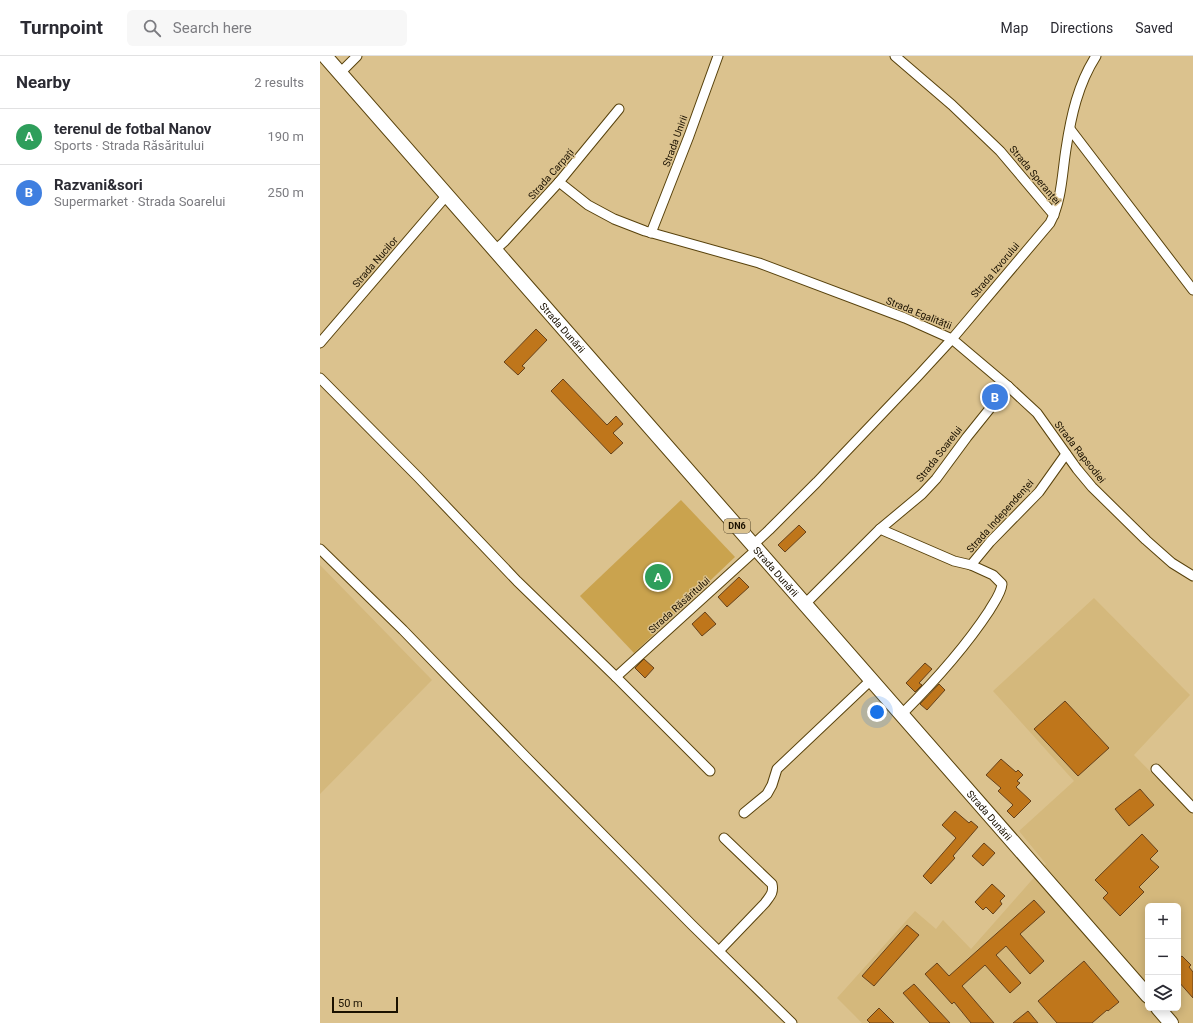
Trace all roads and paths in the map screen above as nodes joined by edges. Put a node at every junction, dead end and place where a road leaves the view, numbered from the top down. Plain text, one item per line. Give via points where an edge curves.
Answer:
1 (326, 56) edge
2 (358, 56) edge
3 (718, 56) edge
4 (895, 56) edge
5 (1096, 56) edge
6 (340, 73) junction
7 (619, 109) dead end
8 (1070, 129) junction
9 (559, 182) junction
10 (447, 195) junction
11 (1054, 215) junction
12 (651, 233) junction
13 (495, 250) junction
14 (1193, 290) edge
15 (952, 339) junction
16 (320, 343) edge
17 (320, 378) edge
18 (1008, 386) junction
19 (1066, 454) junction
20 (880, 528) junction
21 (755, 547) junction
22 (320, 549) edge
23 (971, 565) junction
24 (1193, 576) edge
25 (805, 604) junction
26 (616, 677) junction
27 (871, 680) junction
28 (902, 714) junction
29 (1156, 769) dead end
30 (710, 771) dead end
31 (1193, 808) edge
32 (744, 813) dead end
33 (724, 838) dead end
34 (719, 951) junction
35 (1145, 993) edge
36 (1161, 1011) edge
37 (792, 1023) edge
38 (1171, 1023) edge

1 - 6 main road, Strada Dunării / DN6
2 - 6 street
3 - 12 street, Strada Unirii
4 - 11 street, Strada Speranței via 1000,151
5 - 8 street, Strada Speranței via 1086,72 1078,94
6 - 10 main road, Strada Dunării / DN6
7 - 9 street, Strada Carpați
8 - 11 street, Strada Speranței
8 - 14 street
9 - 12 street, Strada Egalității via 588,205 614,220
9 - 13 street, Strada Carpați
10 - 13 main road, Strada Dunării / DN6
10 - 16 street, Strada Nucilor
11 - 15 street, Strada Izvorului
12 - 15 street, Strada Egalității via 758,262 905,318
13 - 21 main road, Strada Dunării / DN6
15 - 18 street, Strada Rapsodiei
15 - 21 street, Strada Egalității
17 - 26 street via 518,581
18 - 19 street, Strada Rapsodiei via 1037,413
18 - 20 street, Strada Soarelui via 936,479 922,494
19 - 23 street, Strada Independenței via 1039,492
19 - 24 street, Strada Rapsodiei via 1092,487 1146,540 1172,563
20 - 23 street via 954,561
20 - 25 street, Strada Soarelui
21 - 25 main road, Strada Dunării / DN6
21 - 26 street, Strada Răsăritului
22 - 34 street
23 - 28 street, Strada Independenței via 993,575 1002,584 998,596 979,627
25 - 27 main road, Strada Dunării / DN6
26 - 30 street
27 - 28 main road, Strada Dunării / DN6
27 - 32 street via 777,769 767,794
28 - 35 main road, Strada Dunării / DN6
29 - 31 street
33 - 34 street via 772,884 773,890 765,903
34 - 37 street
36 - 38 main road

